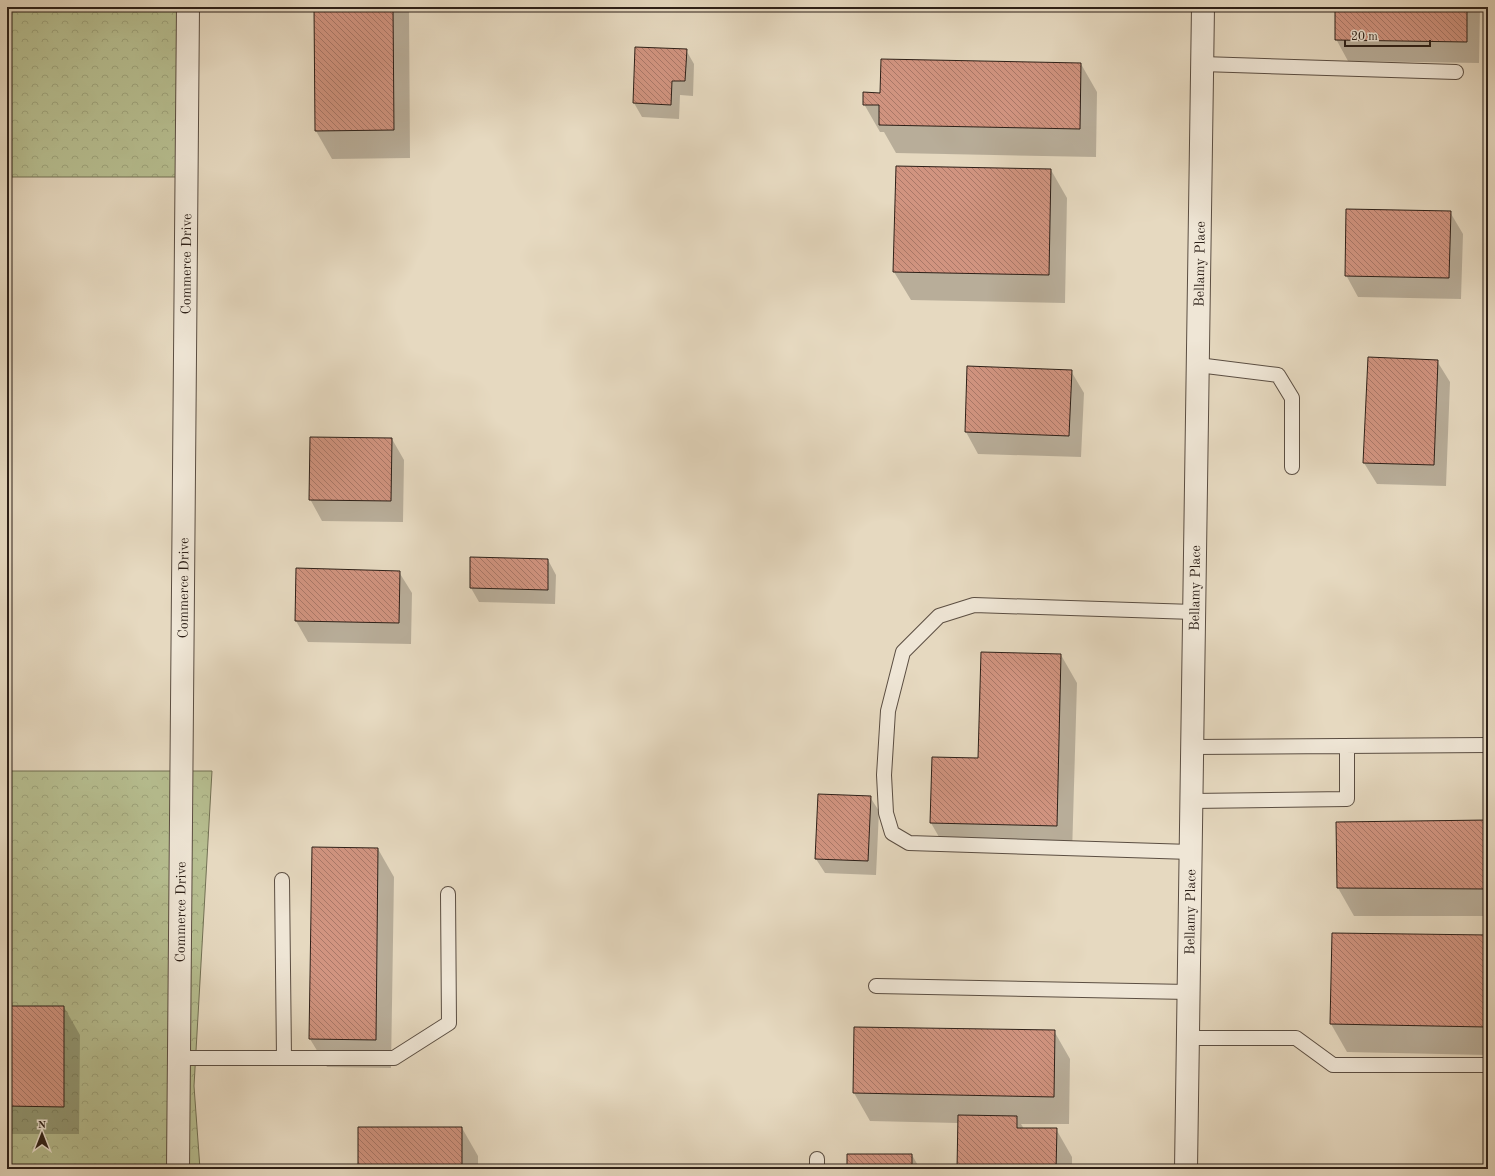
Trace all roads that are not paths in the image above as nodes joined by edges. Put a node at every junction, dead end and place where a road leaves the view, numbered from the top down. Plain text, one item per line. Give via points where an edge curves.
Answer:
1 (188, 7) edge
2 (1203, 7) edge
3 (1202, 64) junction
4 (1456, 72) dead end
5 (1198, 365) junction
6 (1292, 467) dead end
7 (1194, 612) junction
8 (1488, 745) edge
9 (1347, 746) junction
10 (1192, 747) junction
11 (1192, 801) junction
12 (1191, 852) junction
13 (282, 880) dead end
14 (448, 894) dead end
15 (876, 986) dead end
16 (1189, 992) junction
17 (1188, 1038) junction
18 (179, 1058) junction
19 (284, 1058) junction
20 (1488, 1065) edge
21 (178, 1169) edge
22 (1186, 1169) edge

1 - 18 street, Commerce Drive
2 - 3 street, Bellamy Place
3 - 4 lane
3 - 5 street, Bellamy Place
5 - 6 lane via 1278,375 1292,398
5 - 7 street, Bellamy Place
7 - 10 street, Bellamy Place
7 - 12 lane via 974,605 939,616 903,652 888,711 884,775 886,813 892,833 909,843
8 - 9 lane
9 - 10 lane
9 - 11 lane via 1347,799
10 - 11 street, Bellamy Place
11 - 12 street, Bellamy Place
12 - 16 street, Bellamy Place
13 - 19 lane
14 - 19 lane via 449,1023 394,1058
15 - 16 lane
16 - 17 street, Bellamy Place
17 - 20 lane via 1296,1038 1333,1065
17 - 22 street, Bellamy Place
18 - 19 lane
18 - 21 street, Commerce Drive

